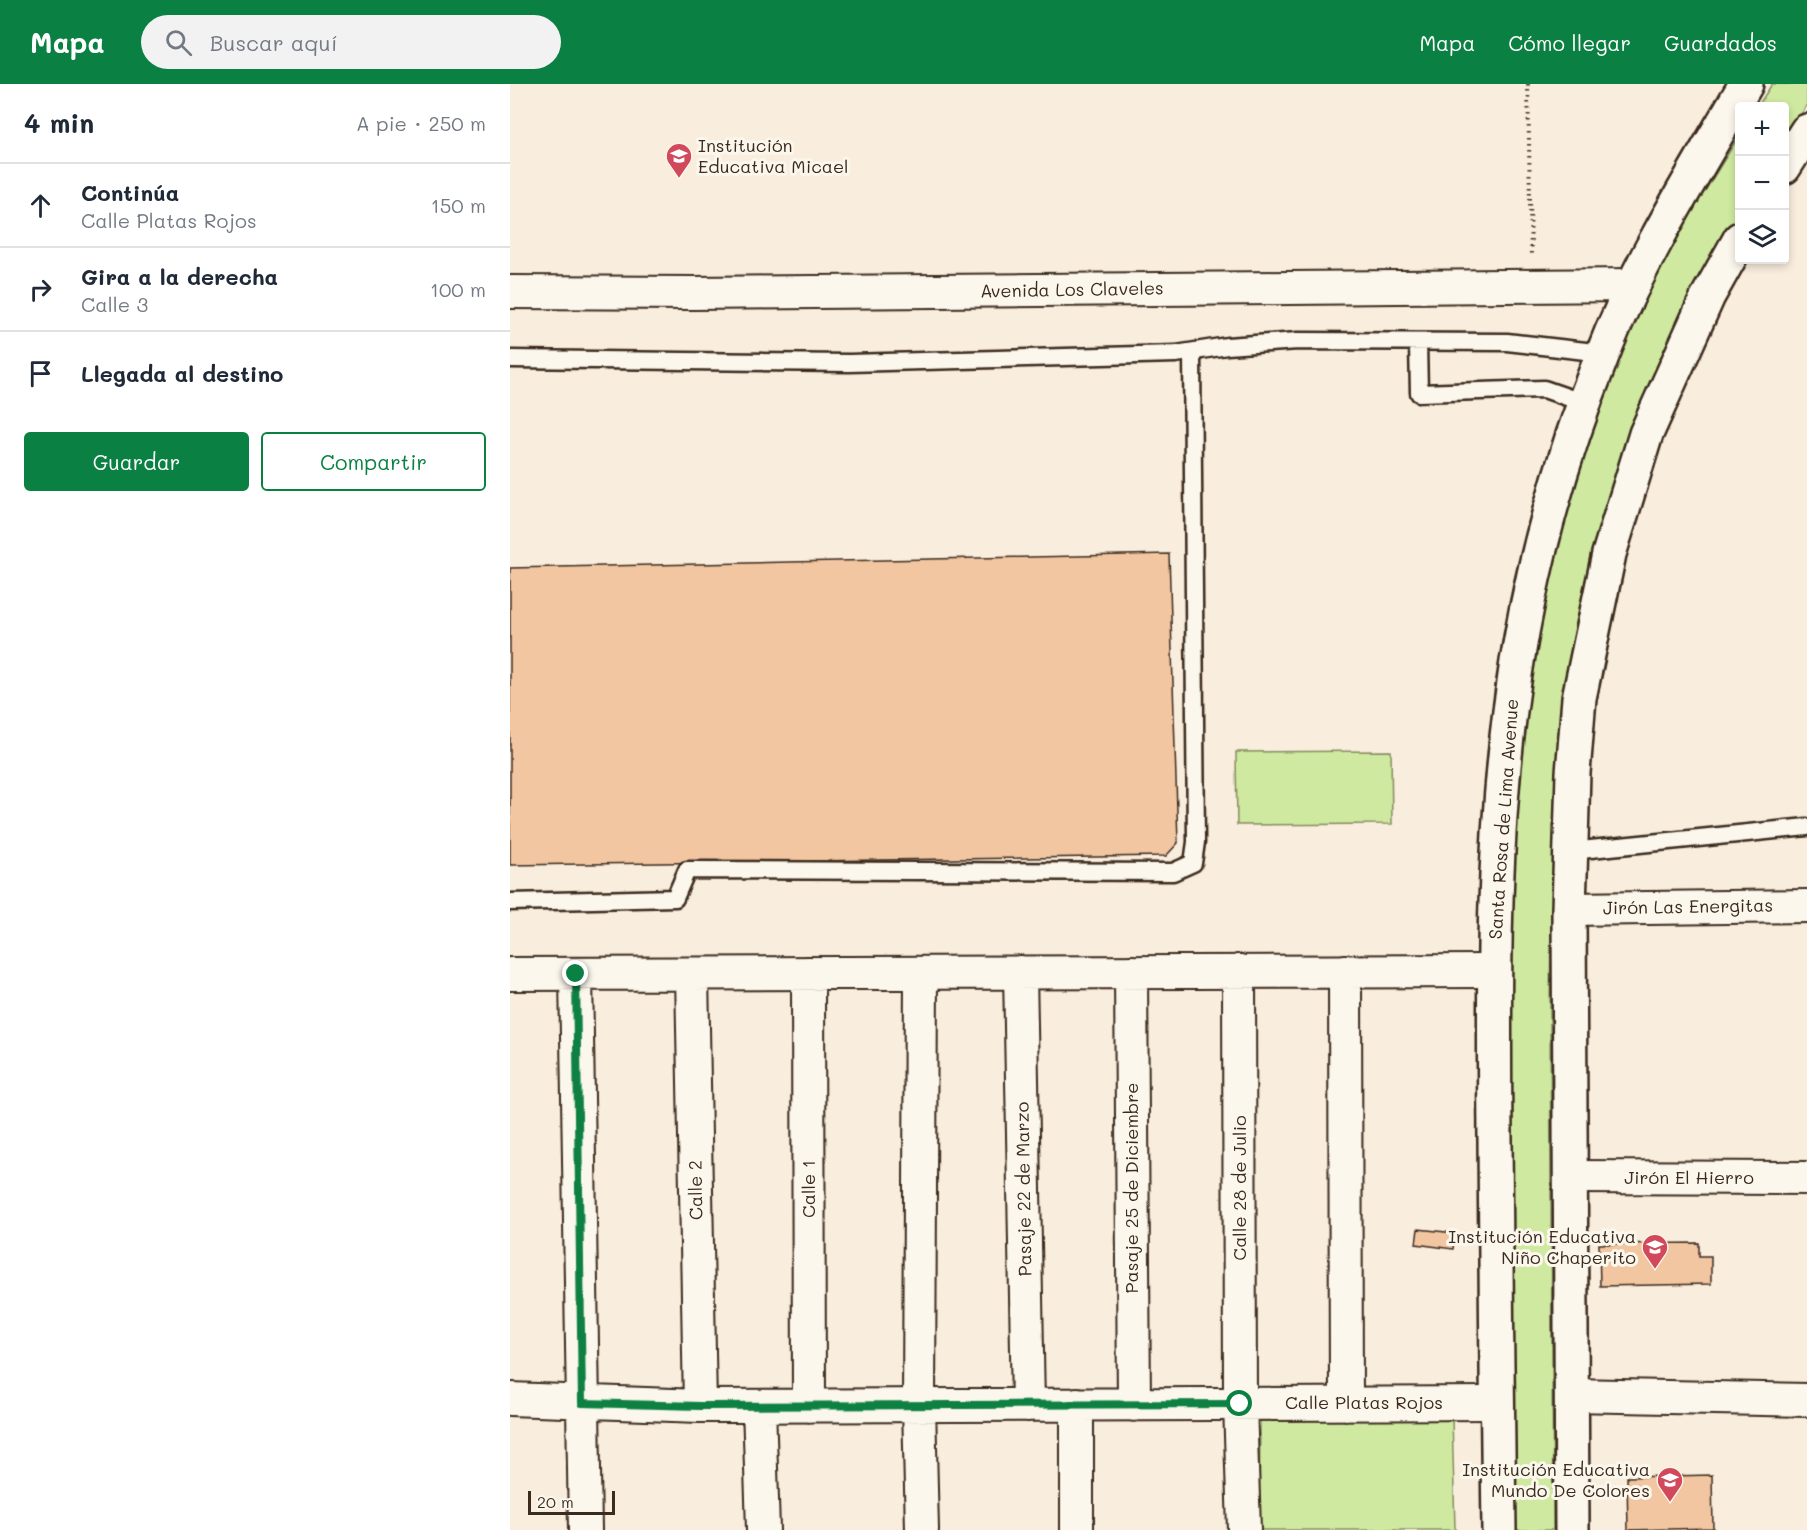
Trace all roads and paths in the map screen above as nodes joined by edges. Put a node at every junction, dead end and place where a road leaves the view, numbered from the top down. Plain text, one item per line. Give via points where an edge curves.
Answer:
1 (1528, 84) edge
2 (1746, 84) edge
3 (1807, 131) edge
4 (1789, 160) edge
5 (1735, 248) edge
6 (1634, 285) junction
7 (1532, 286) junction
8 (510, 292) edge
9 (1418, 343) junction
10 (1192, 352) junction
11 (1603, 353) junction
12 (510, 359) edge
13 (1584, 403) junction
14 (1807, 827) edge
15 (1571, 851) junction
16 (510, 902) edge
17 (1807, 906) edge
18 (1569, 909) junction
19 (1345, 971) junction
20 (1494, 971) junction
21 (1020, 972) junction
22 (1131, 972) junction
23 (1239, 972) junction
24 (808, 973) junction
25 (921, 973) junction
26 (510, 974) edge
27 (576, 974) junction
28 (692, 974) junction
29 (1572, 1177) junction
30 (1807, 1178) edge
31 (1572, 1395) junction
32 (510, 1399) edge
33 (1807, 1400) edge
34 (582, 1403) junction
35 (1497, 1403) junction
36 (1077, 1404) junction
37 (1134, 1404) junction
38 (1240, 1404) junction
39 (1346, 1404) junction
40 (919, 1405) junction
41 (1028, 1405) junction
42 (700, 1406) junction
43 (759, 1406) junction
44 (809, 1406) junction
45 (585, 1530) edge
46 (763, 1530) edge
47 (922, 1530) edge
48 (1077, 1530) edge
49 (1244, 1530) edge
50 (1499, 1530) edge
51 (1572, 1530) edge

1 - 7 path
2 - 6 main road, Santa Rosa de Lima Avenue
3 - 4 main road
5 - 15 main road via 1708,296 1646,434 1609,554 1580,698
6 - 7 street, Avenida Los Claveles
6 - 11 main road, Santa Rosa de Lima Avenue
7 - 8 street, Avenida Los Claveles
9 - 10 lane via 1298,341
9 - 11 lane via 1507,342
9 - 13 lane via 1419,393 1544,389
10 - 12 lane via 849,363
10 - 16 lane via 1196,842 1192,863 1173,872 687,870 675,898
11 - 13 main road, Santa Rosa de Lima Avenue
13 - 20 main road, Santa Rosa de Lima Avenue via 1533,577 1519,648 1503,774
14 - 15 lane
15 - 18 main road
17 - 18 street, Jirón Las Energitas
18 - 29 main road
19 - 20 street
19 - 23 street
19 - 39 street
20 - 35 main road, Santa Rosa de Lima Avenue
21 - 22 street
21 - 25 street
21 - 41 street, Pasaje 22 de Marzo
22 - 23 street
22 - 37 street, Pasaje 25 de Diciembre
23 - 38 street, Calle 28 de Julio
24 - 25 street
24 - 28 street
24 - 44 street, Calle 1
25 - 40 street
26 - 27 street
27 - 28 street
27 - 34 street
28 - 42 street, Calle 2
29 - 30 street, Jirón El Hierro
29 - 31 main road
31 - 33 street
31 - 51 main road
32 - 34 street, Calle Platas Rojos
34 - 42 street, Calle Platas Rojos
34 - 45 street
35 - 39 street, Calle Platas Rojos
35 - 50 main road, Santa Rosa de Lima Avenue
36 - 37 street, Calle Platas Rojos
36 - 41 street, Calle Platas Rojos
36 - 48 street
37 - 38 street, Calle Platas Rojos
38 - 39 street, Calle Platas Rojos
38 - 49 street, Calle 28 de Julio
40 - 41 street, Calle Platas Rojos
40 - 44 street, Calle Platas Rojos
40 - 47 street
42 - 43 street, Calle Platas Rojos
43 - 44 street, Calle Platas Rojos
43 - 46 street

